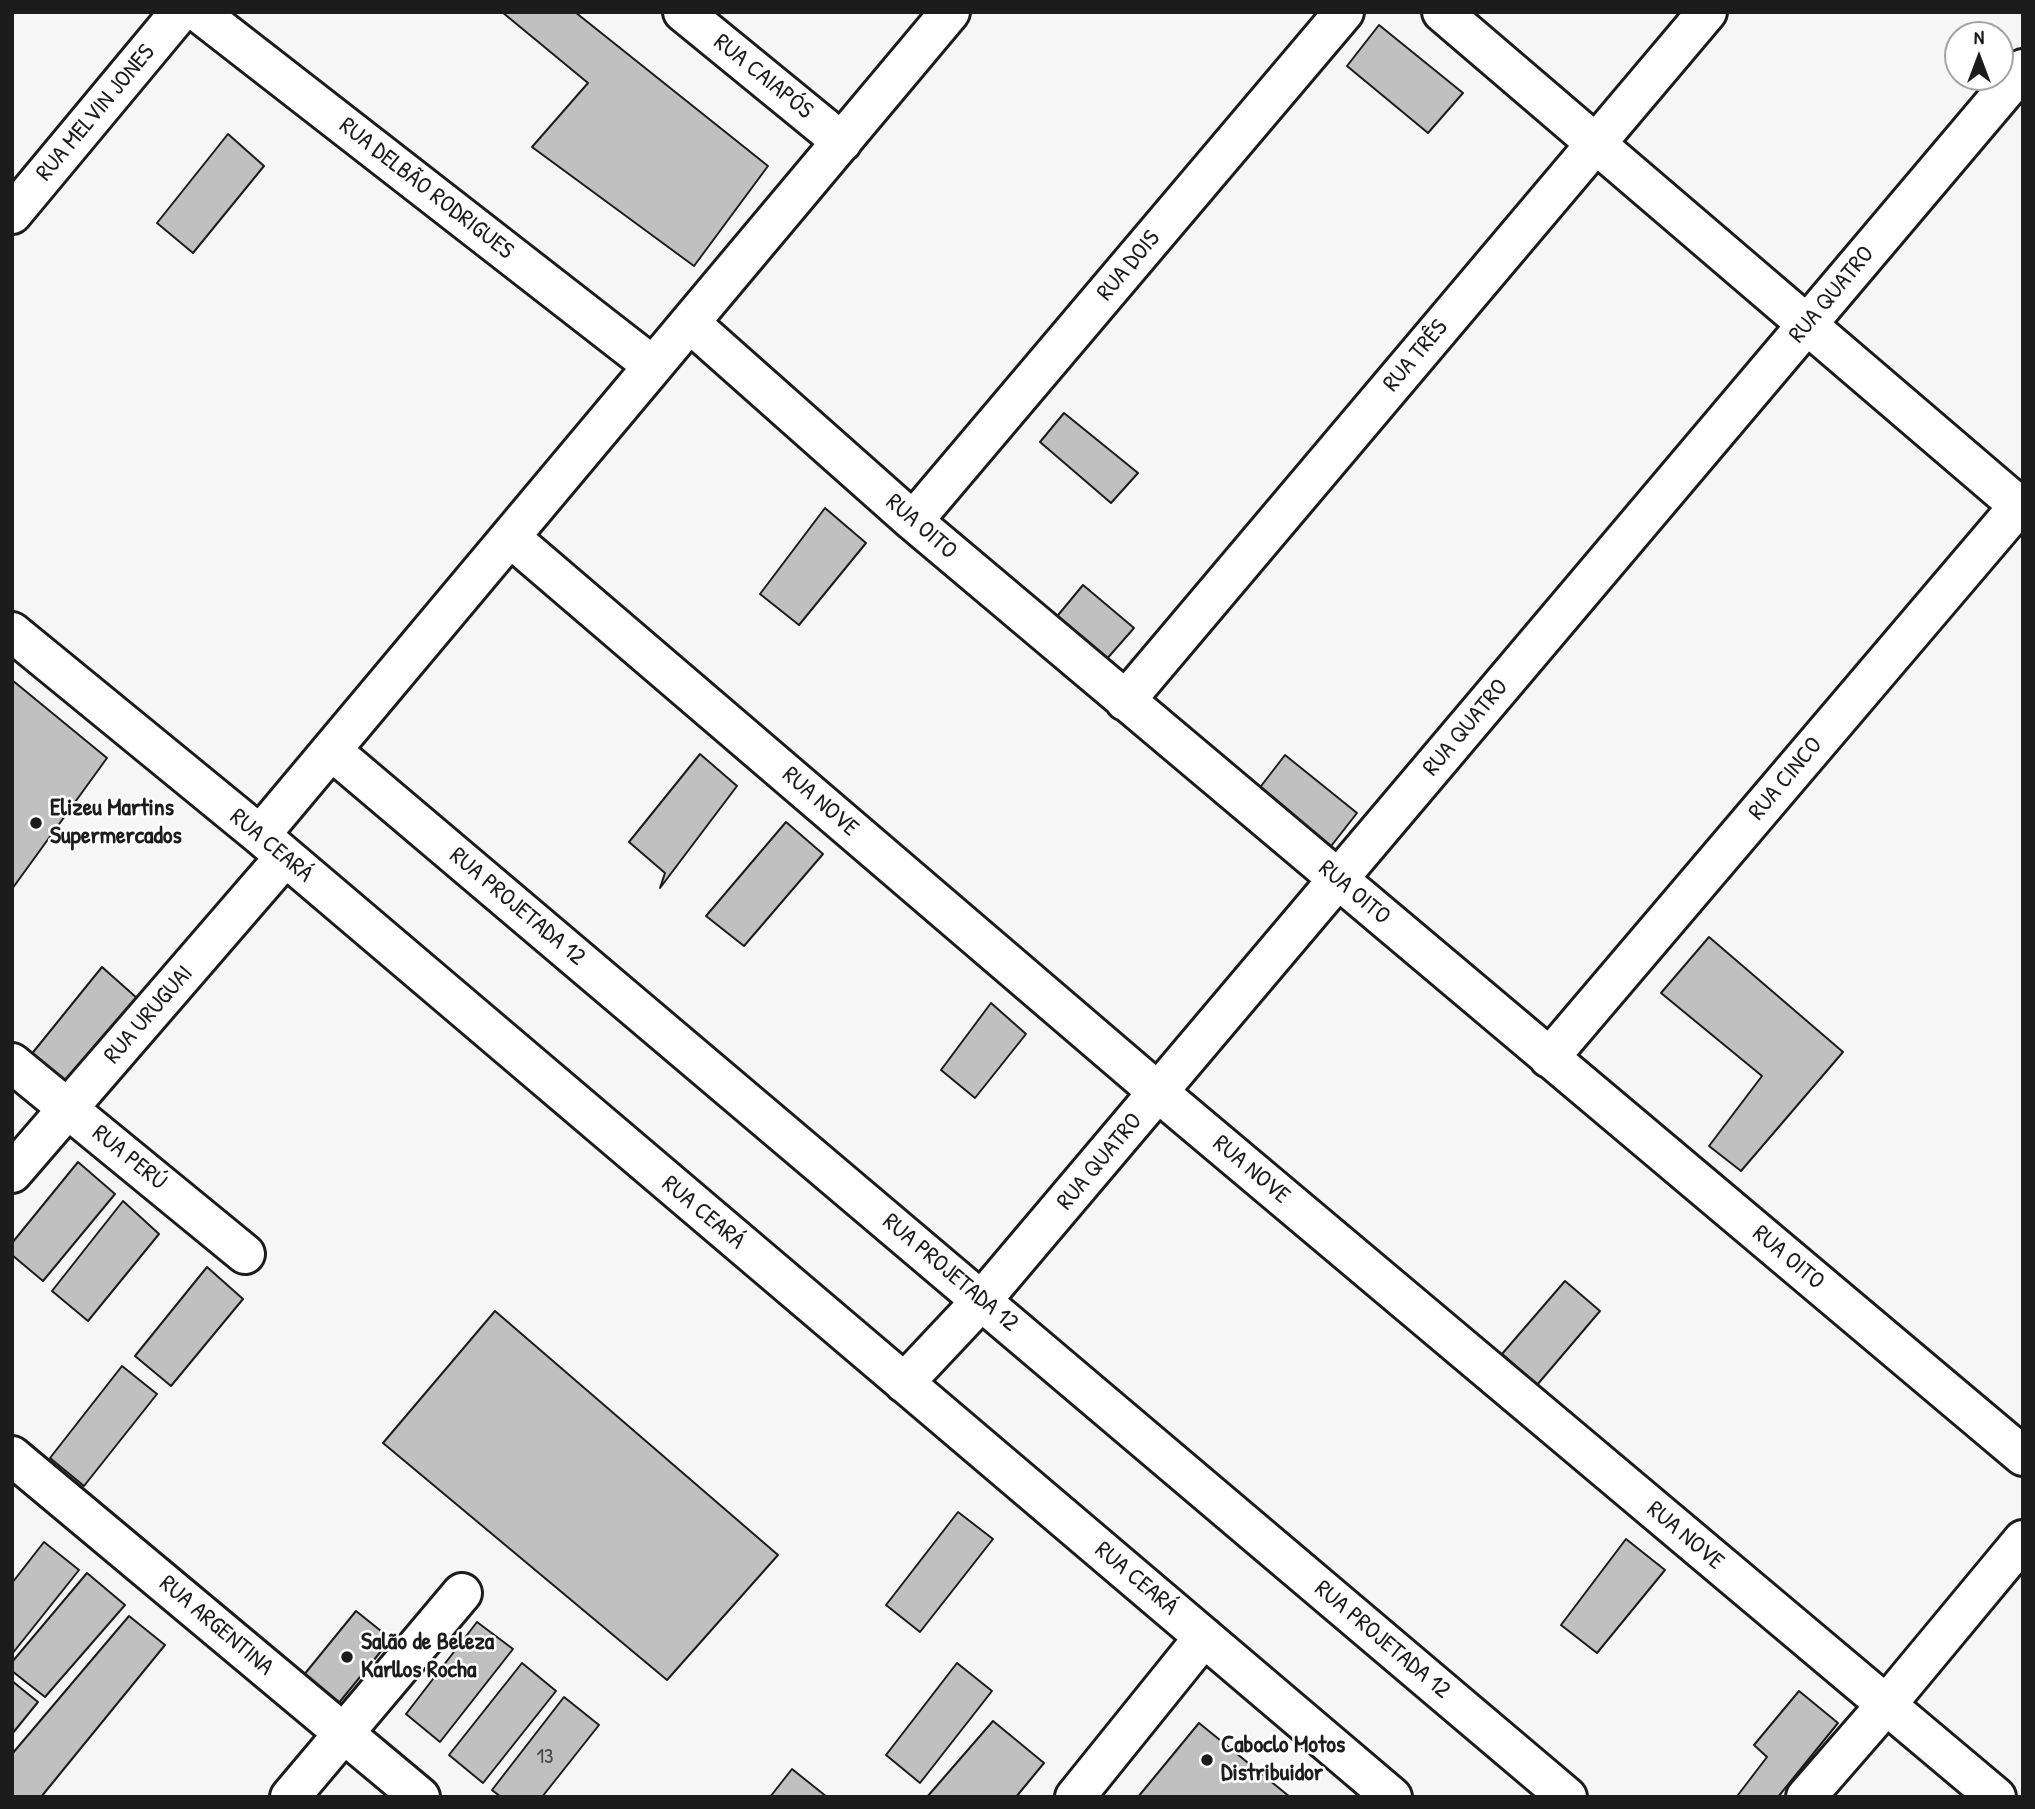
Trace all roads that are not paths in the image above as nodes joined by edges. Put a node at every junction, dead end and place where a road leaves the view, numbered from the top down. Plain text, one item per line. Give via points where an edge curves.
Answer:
1 (180, 12) edge
2 (198, 12) edge
3 (683, 12) edge
4 (950, 12) edge
5 (1344, 12) edge
6 (1442, 12) edge
7 (1707, 12) edge
8 (2023, 69) edge
9 (842, 142) junction
10 (1595, 144) junction
11 (12, 214) edge
12 (690, 323) junction
13 (1808, 323) junction
14 (653, 366) junction
15 (2021, 503) edge
16 (913, 521) junction
17 (511, 538) junction
18 (12, 632) edge
19 (1125, 701) junction
20 (331, 751) junction
21 (273, 846) junction
22 (1337, 880) junction
23 (1549, 1058) junction
24 (12, 1063) edge
25 (1159, 1093) junction
26 (68, 1109) junction
27 (12, 1173) edge
28 (245, 1254) dead end
29 (982, 1300) junction
30 (904, 1383) junction
31 (12, 1456) edge
32 (2023, 1456) edge
33 (2023, 1541) edge
34 (463, 1593) dead end
35 (1204, 1637) junction
36 (1886, 1705) junction
37 (344, 1733) junction
38 (290, 1797) edge
39 (419, 1797) edge
40 (1075, 1797) edge
41 (1392, 1797) edge
42 (1567, 1797) edge
43 (1806, 1797) edge
44 (1996, 1797) edge

1 - 11 street, RUA MELVIN JONES
2 - 14 street, RUA DELBÃO RODRIGUES
3 - 9 street, RUA CAIAPÓS
4 - 9 street, RUA URUGUAI
5 - 16 street, RUA DOIS
6 - 10 street
7 - 10 street, RUA TRÊS
8 - 13 street, RUA QUATRO
9 - 12 street, RUA URUGUAI
10 - 13 street
10 - 19 street, RUA TRÊS
12 - 14 street, RUA URUGUAI
12 - 16 street, RUA OITO
13 - 15 street
13 - 22 street, RUA QUATRO
14 - 17 street, RUA URUGUAI
15 - 23 street, RUA CINCO
16 - 19 street, RUA OITO
17 - 20 street, RUA URUGUAI
17 - 25 street, RUA NOVE
18 - 21 street, RUA CEARÁ
19 - 22 street, RUA OITO
20 - 21 street, RUA URUGUAI
20 - 29 street, RUA PROJETADA 12
21 - 26 street, RUA URUGUAI
21 - 30 street, RUA CEARÁ
22 - 23 street, RUA OITO
22 - 25 street, RUA QUATRO
23 - 32 street, RUA OITO
24 - 26 street, RUA PERÚ
25 - 29 street, RUA QUATRO
25 - 36 street, RUA NOVE
26 - 27 street, RUA URUGUAI
26 - 28 street, RUA PERÚ
29 - 30 street, RUA QUATRO
29 - 42 street, RUA PROJETADA 12
30 - 35 street, RUA CEARÁ
31 - 37 street, RUA ARGENTINA
33 - 36 street
34 - 37 street
35 - 40 street
35 - 41 street, RUA CEARÁ
36 - 43 street
36 - 44 street, RUA NOVE
37 - 38 street
37 - 39 street, RUA ARGENTINA

